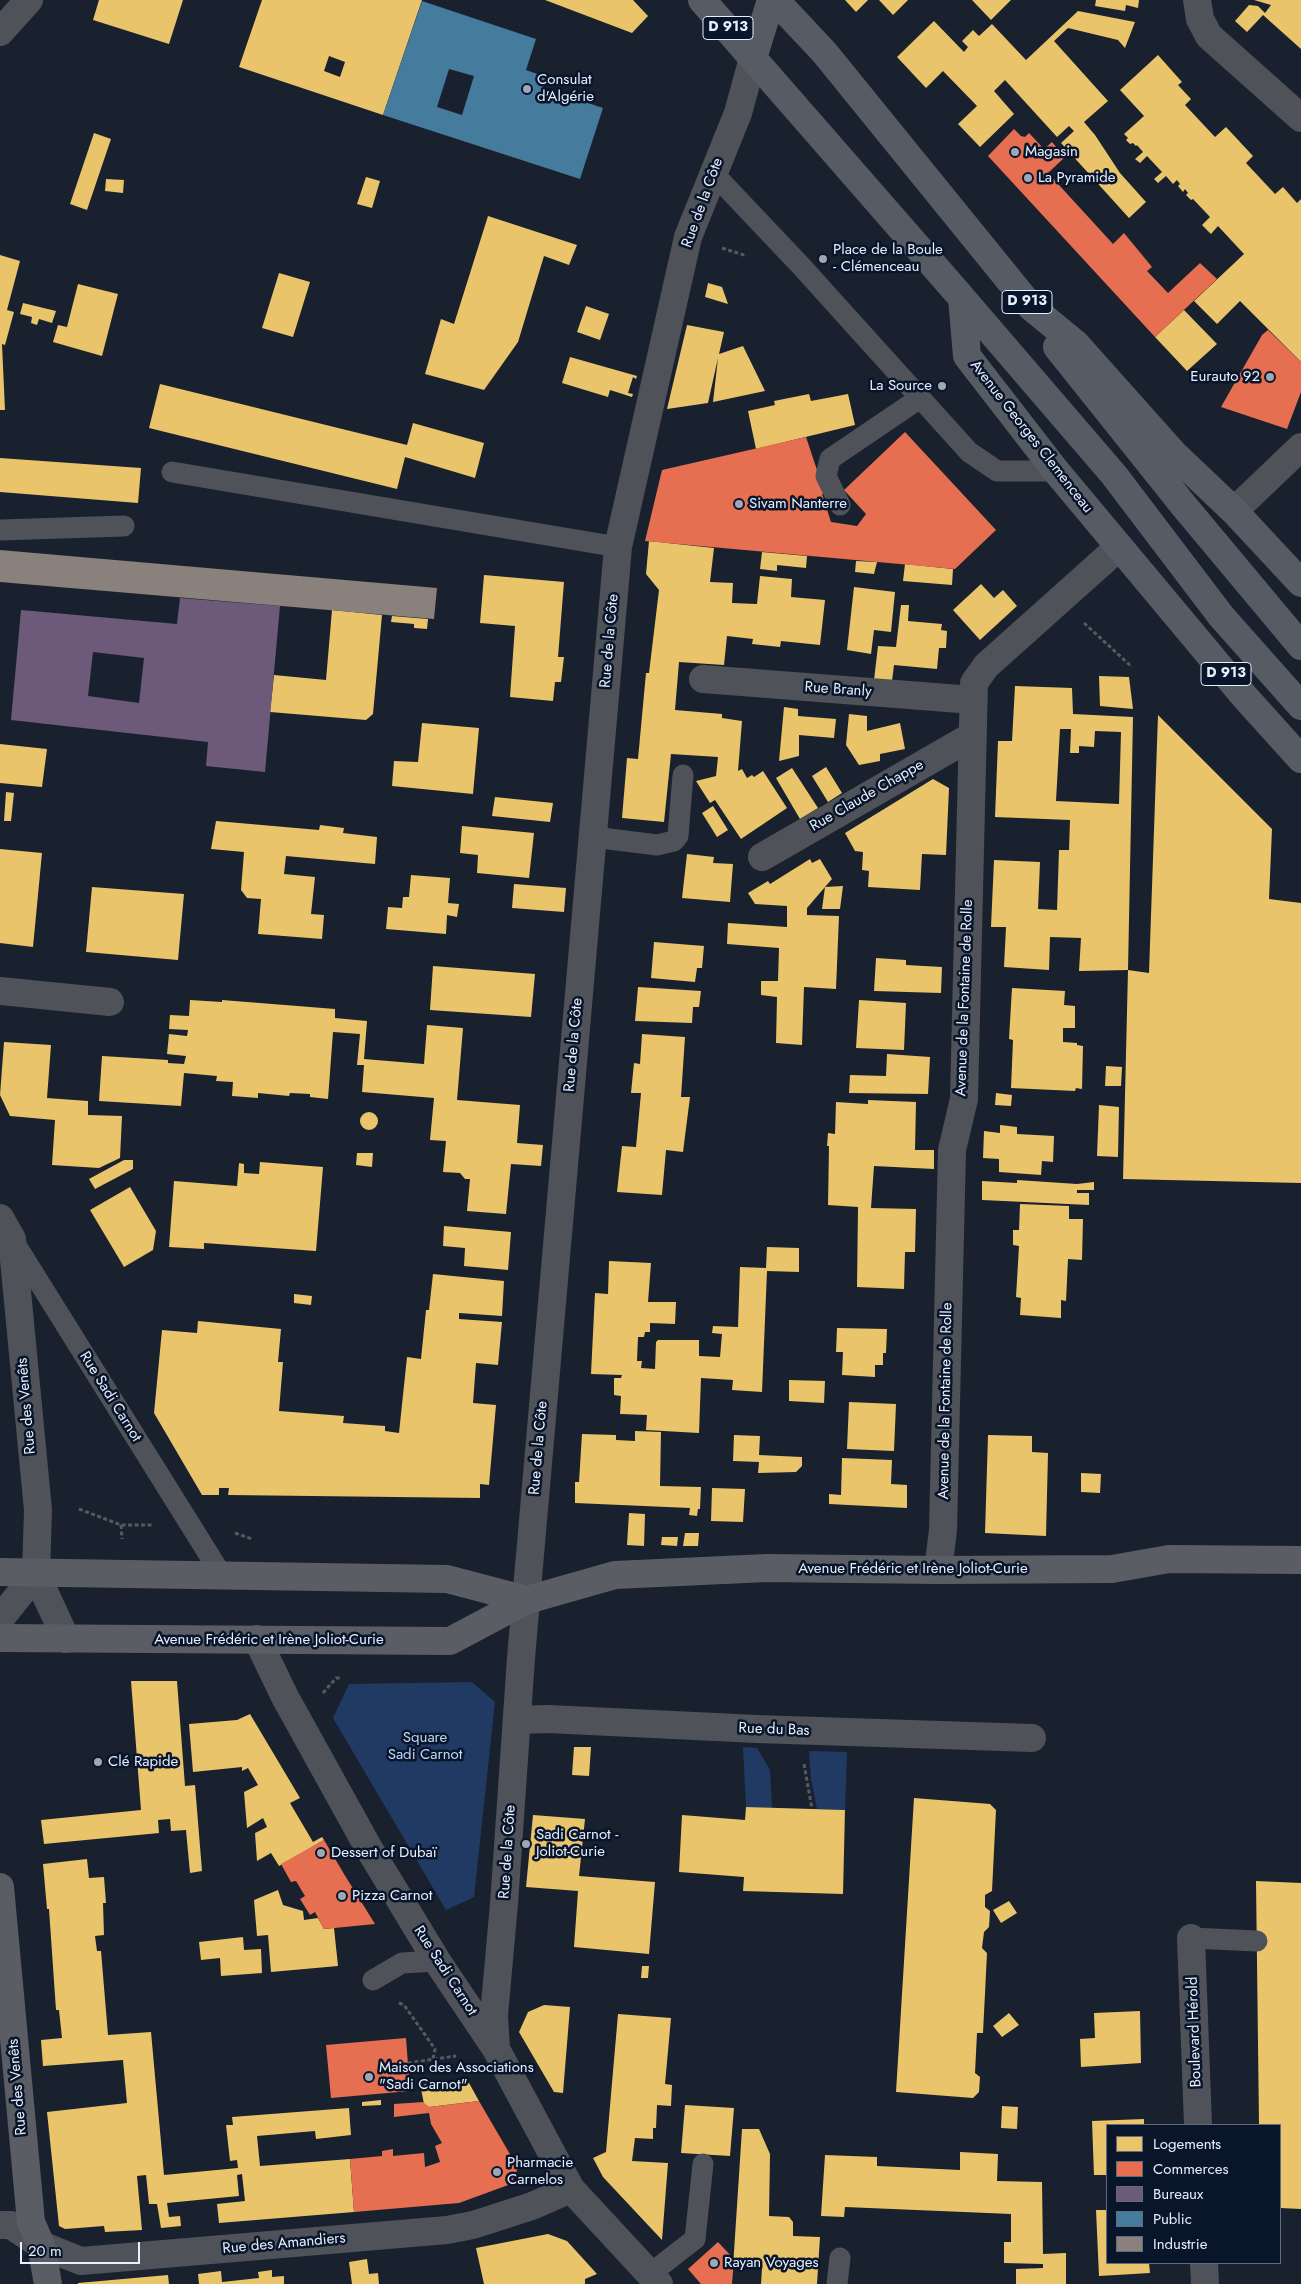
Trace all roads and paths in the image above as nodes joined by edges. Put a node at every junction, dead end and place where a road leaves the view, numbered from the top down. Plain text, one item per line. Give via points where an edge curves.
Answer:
1 (29, 0) edge
2 (702, 0) edge
3 (773, 0) edge
4 (1197, 0) edge
5 (0, 32) edge
6 (753, 58) junction
7 (1301, 118) edge
8 (713, 173) junction
9 (962, 298) junction
10 (1031, 307) junction
11 (920, 398) junction
12 (1301, 447) edge
13 (1056, 471) junction
14 (172, 472) dead end
15 (840, 505) dead end
16 (1234, 511) junction
17 (124, 526) dead end
18 (0, 530) edge
19 (618, 547) junction
20 (1119, 547) junction
21 (1301, 583) edge
22 (1221, 616) junction
23 (1095, 634) dead end
24 (1301, 646) edge
25 (1132, 667) dead end
26 (703, 679) dead end
27 (1244, 696) junction
28 (973, 700) junction
29 (1301, 706) edge
30 (972, 736) junction
31 (1301, 759) edge
32 (683, 775) dead end
33 (592, 837) junction
34 (762, 857) dead end
35 (0, 991) edge
36 (110, 1002) dead end
37 (6, 1228) edge
38 (79, 1508) dead end
39 (161, 1525) dead end
40 (1301, 1560) edge
41 (938, 1570) junction
42 (0, 1572) edge
43 (36, 1574) junction
44 (221, 1574) junction
45 (528, 1600) junction
46 (0, 1619) edge
47 (0, 1638) edge
48 (66, 1639) junction
49 (257, 1639) junction
50 (517, 1720) junction
51 (794, 1730) junction
52 (1032, 1738) dead end
53 (812, 1809) dead end
54 (0, 1887) edge
55 (1191, 1938) joint
56 (1257, 1941) dead end
57 (437, 1961) junction
58 (373, 1980) joint
59 (496, 2049) junction
60 (456, 2056) dead end
61 (433, 2059) junction
62 (408, 2062) dead end
63 (1198, 2124) edge
64 (703, 2164) dead end
65 (571, 2189) junction
66 (0, 2225) edge
67 (41, 2245) junction
68 (840, 2258) dead end
69 (1204, 2264) edge
70 (655, 2279) edge
71 (48, 2284) edge
72 (836, 2284) edge
73 (1205, 2284) edge

1 - 5 street
2 - 6 main road, D 913
3 - 6 main road, D 913
3 - 10 main road, D 913 via 824,52
4 - 7 street via 1200,19 1209,36
6 - 8 street, Rue de la Côte via 738,113
6 - 9 main road, D 913
8 - 11 lane
8 - 19 street, Rue de la Côte via 688,237
9 - 13 main road, Avenue Georges Clemenceau / D 913 via 967,356
9 - 22 main road, D 913 via 1114,475
10 - 16 main road, D 913 via 1076,344 1175,455
10 - 24 main road, D 913 via 1060,353
11 - 13 lane via 969,452 996,471
11 - 15 lane via 830,459 826,476
12 - 16 street
13 - 20 main road, Avenue Georges Clemenceau / D 913
14 - 19 lane
16 - 21 main road, D 913
17 - 18 lane
19 - 33 street, Rue de la Côte
20 - 27 main road, Avenue Georges Clemenceau / D 913
20 - 28 street, Avenue de la Fontaine de Rolle via 986,666 974,682
22 - 27 main road
22 - 29 main road, D 913
23 - 25 path
26 - 28 street, Rue Branly
27 - 31 main road, Avenue Georges Clemenceau / D 913
28 - 30 street, Avenue de la Fontaine de Rolle
30 - 34 street, Rue Claude Chappe
30 - 41 street, Avenue de la Fontaine de Rolle via 964,1098 952,1150 943,1530
32 - 33 lane via 678,836 674,841 657,845
33 - 45 street, Rue de la Côte
35 - 36 street
37 - 43 street, Rue des Venêts via 38,1510
37 - 44 lane, Rue Sadi Carnot
38 - 39 path via 121,1525
40 - 41 main road, Avenue Frédéric et Irène Joliot-Curie via 1169,1559 1112,1569
41 - 45 main road, Avenue Frédéric et Irène Joliot-Curie via 767,1568 615,1575
42 - 43 main road
43 - 44 main road
43 - 46 street
43 - 48 street, Rue des Venêts
44 - 45 main road via 447,1579
45 - 49 main road, Avenue Frédéric et Irène Joliot-Curie via 450,1641
45 - 50 street, Rue de la Côte
47 - 48 main road, Avenue Frédéric et Irène Joliot-Curie
48 - 49 main road, Avenue Frédéric et Irène Joliot-Curie
49 - 57 street, Rue Sadi Carnot via 368,1848
50 - 51 street, Rue du Bas
50 - 59 street, Rue de la Côte via 494,2015
51 - 52 street, Rue du Bas
51 - 53 path
54 - 67 main road, Rue des Venêts via 31,2222
55 - 56 lane
55 - 63 street, Boulevard Hérold
57 - 58 lane via 402,1963
57 - 59 street, Rue Sadi Carnot
58 - 61 path via 371,1992 404,2004 435,2049
59 - 65 street, Rue Sadi Carnot
60 - 61 path
61 - 62 path
64 - 70 lane via 695,2239
65 - 67 street, Rue des Amandiers via 532,2206 447,2230 81,2262
65 - 70 street, Rue Sadi Carnot
66 - 67 street, Rue des Amandiers via 11,2225
67 - 71 main road, Rue des Venêts
68 - 72 lane
69 - 73 street

